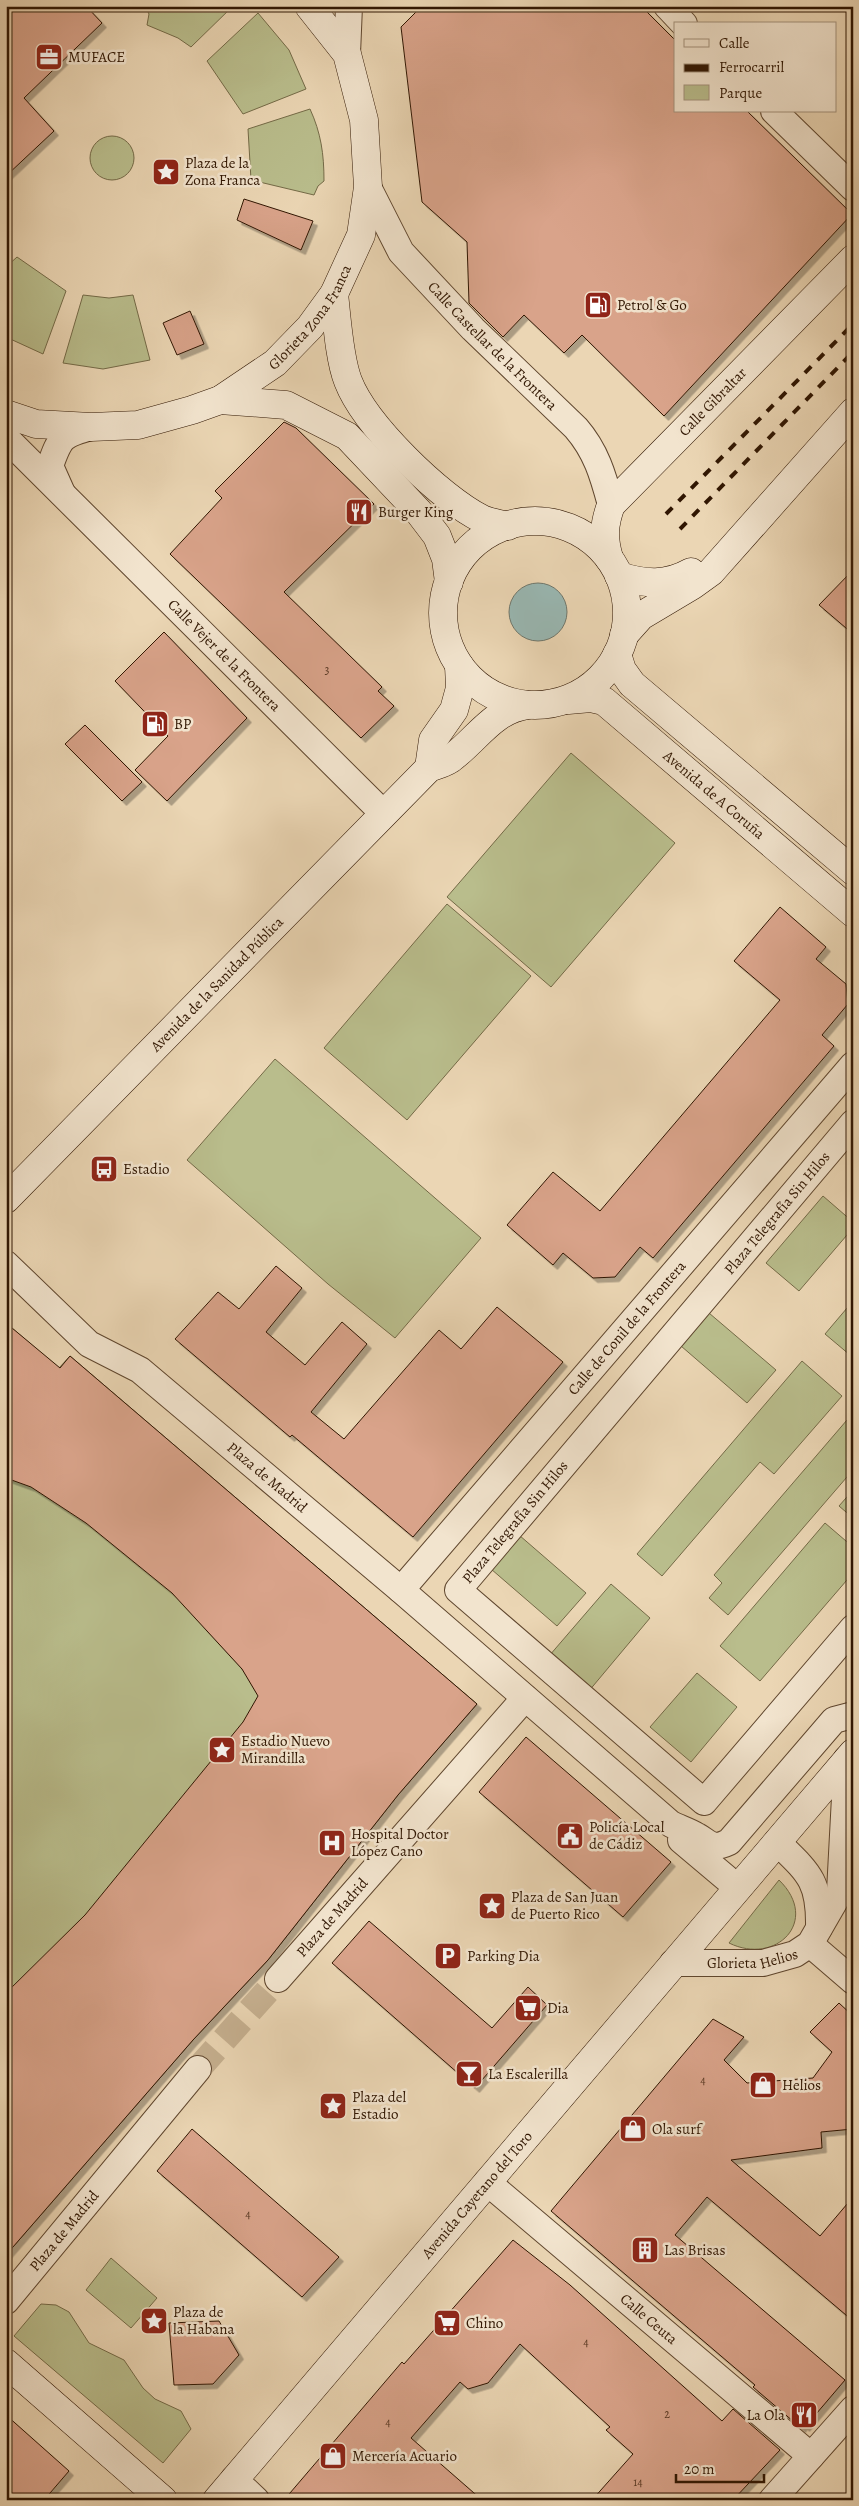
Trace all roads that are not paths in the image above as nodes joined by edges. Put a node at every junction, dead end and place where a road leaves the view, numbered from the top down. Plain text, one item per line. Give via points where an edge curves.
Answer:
1 (309, 6) edge
2 (349, 6) edge
3 (666, 6) edge
4 (682, 22) edge
5 (348, 54) junction
6 (775, 112) edge
7 (368, 187) junction
8 (853, 188) edge
9 (853, 259) edge
10 (334, 294) junction
11 (220, 400) junction
12 (853, 412) edge
13 (6, 414) edge
14 (91, 427) junction
15 (6, 438) edge
16 (63, 496) junction
17 (611, 505) junction
18 (508, 526) junction
19 (722, 558) junction
20 (614, 567) junction
21 (450, 582) junction
22 (621, 645) junction
23 (459, 665) junction
24 (568, 700) junction
25 (528, 705) junction
26 (429, 768) junction
27 (384, 814) junction
28 (853, 871) edge
29 (853, 913) edge
30 (853, 1064) edge
31 (853, 1123) edge
32 (6, 1199) edge
33 (6, 1264) edge
34 (400, 1590) junction
35 (853, 1628) edge
36 (525, 1698) junction
37 (853, 1715) edge
38 (850, 1756) edge
39 (671, 1824) junction
40 (777, 1842) junction
41 (738, 1888) junction
42 (814, 1936) junction
43 (673, 1963) junction
44 (278, 1979) tunnel mouth
45 (853, 1980) edge
46 (198, 2069) tunnel mouth
47 (487, 2182) junction
48 (6, 2301) edge
49 (6, 2363) edge
50 (853, 2409) edge
51 (811, 2456) junction
52 (234, 2479) junction
53 (163, 2500) edge
54 (217, 2500) edge
55 (256, 2500) edge
56 (772, 2500) edge

1 - 5 main road, Glorieta Zona Franca
2 - 5 street
3 - 4 street
5 - 7 main road, Glorieta Zona Franca via 364,120
6 - 8 street
7 - 10 main road, Glorieta Zona Franca via 361,235
7 - 17 street, Calle Castellar de la Frontera via 401,252 590,445 600,466
9 - 17 main road, Calle Gibraltar
10 - 11 main road, Glorieta Zona Franca via 310,327 275,363
10 - 18 main road via 348,380 367,415 428,481 484,520
11 - 14 main road, Glorieta Zona Franca via 138,425
11 - 21 main road via 286,405 347,436 437,536
12 - 19 main road
13 - 14 main road, Glorieta Zona Franca via 36,424
14 - 16 street, Calle Vejer de la Frontera via 66,434 56,447 50,466
15 - 16 street, Calle Vejer de la Frontera
16 - 27 street, Calle Vejer de la Frontera
17 - 20 main road, Calle Gibraltar via 605,522 604,540
18 - 20 main road via 539,521 559,524 594,543
18 - 21 main road via 482,538 467,552 455,568
19 - 20 main road via 661,584 639,582
19 - 22 main road via 693,586 641,616
20 - 22 main road, Calle Gibraltar via 625,595 627,615
21 - 23 main road via 444,607 444,628
22 - 24 main road via 609,669 597,682
22 - 28 main road via 622,670 632,684
23 - 25 main road via 489,693
23 - 26 main road via 460,688 454,710 433,740
24 - 25 main road, Avenida de A Coruña
24 - 29 main road, Avenida de A Coruña via 592,698 604,701
25 - 26 main road, Avenida de la Sanidad Pública via 501,713 452,759
26 - 27 main road, Avenida de la Sanidad Pública
27 - 32 main road, Avenida de la Sanidad Pública
30 - 34 street, Calle de Conil de la Frontera
31 - 35 street, Plaza Telegrafía Sin Hilos via 458,1590 704,1802
33 - 34 street, Plaza de Madrid via 89,1344 140,1370
34 - 36 street, Plaza de Madrid
36 - 39 street, Plaza de Madrid
36 - 44 street, Plaza de Madrid
37 - 39 street, Plaza de Madrid via 834,1720 729,1842 720,1846 707,1844 698,1836
38 - 40 main road, Avenida Cayetano del Toro
38 - 42 street via 840,1892
39 - 41 street, Plaza de Madrid via 680,1838
40 - 41 main road, Avenida Cayetano del Toro
40 - 42 street via 807,1871 820,1901
41 - 43 main road, Avenida Cayetano del Toro
42 - 43 street, Glorieta Helios via 795,1954 763,1962
42 - 45 street
43 - 47 main road, Avenida Cayetano del Toro
46 - 48 street, Plaza de Madrid
47 - 51 street, Calle Ceuta
47 - 52 main road, Avenida Cayetano del Toro
49 - 53 main road
50 - 51 street
51 - 56 street
52 - 54 main road, Avenida Cayetano del Toro
52 - 55 street

